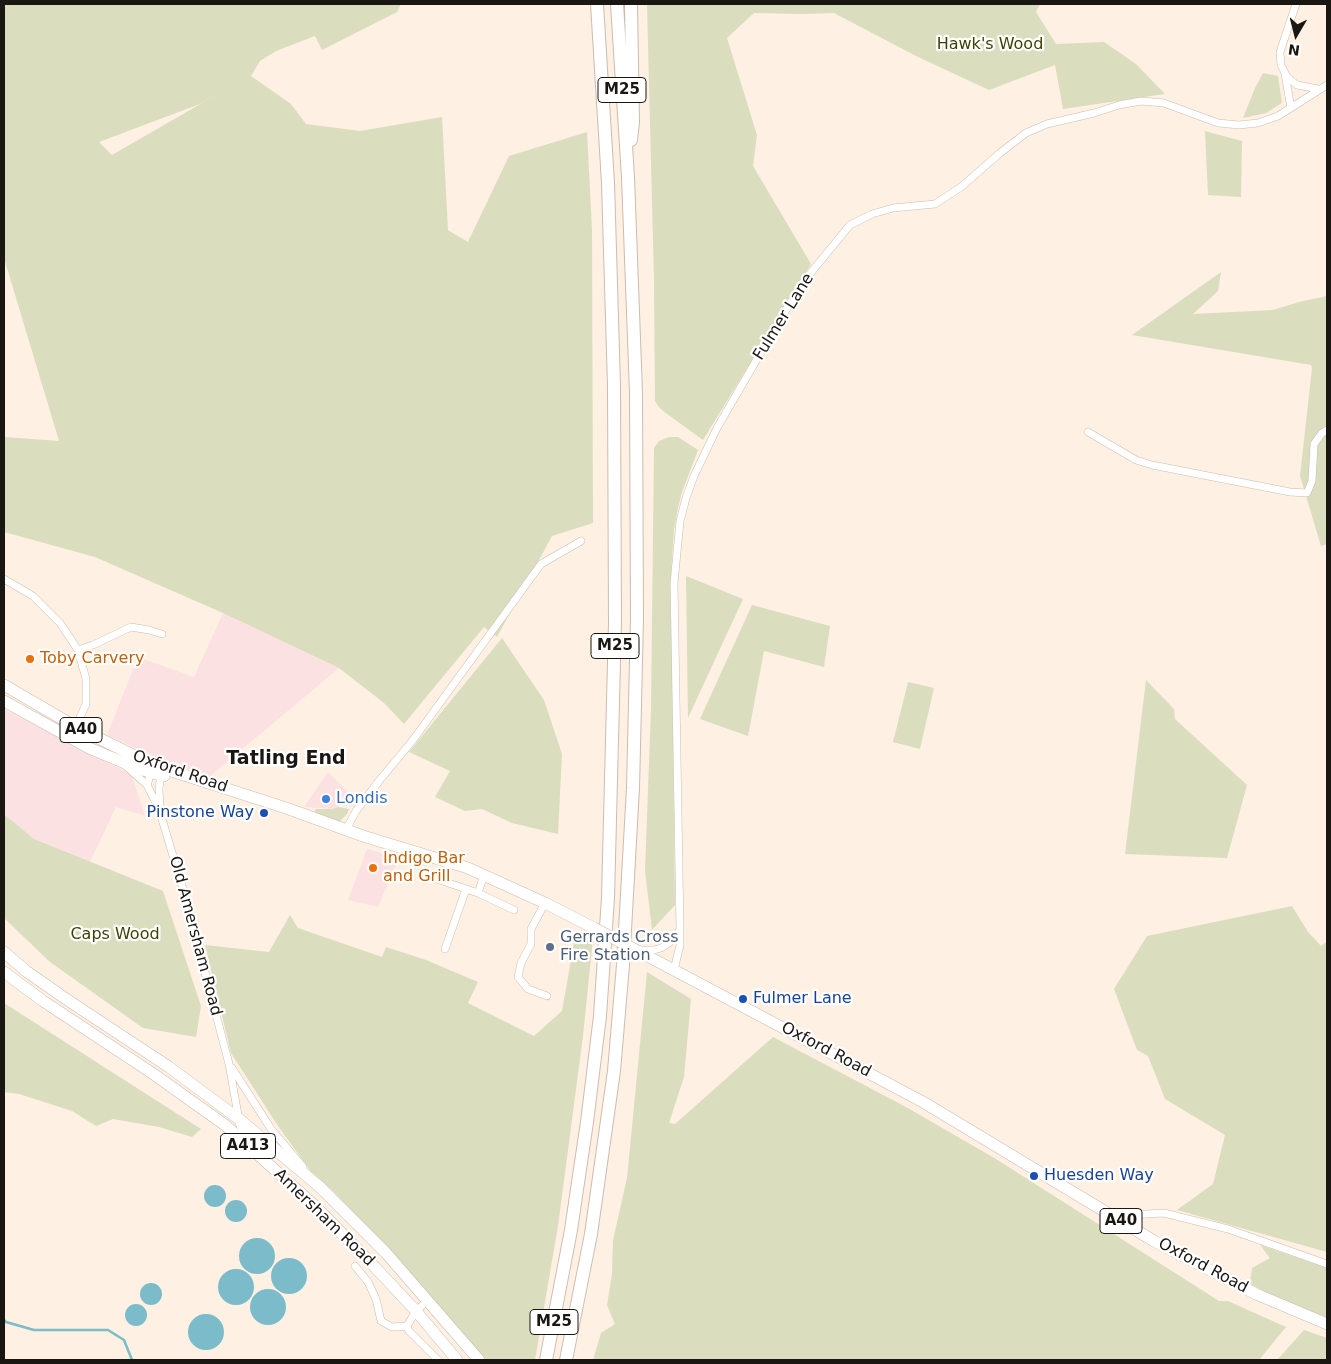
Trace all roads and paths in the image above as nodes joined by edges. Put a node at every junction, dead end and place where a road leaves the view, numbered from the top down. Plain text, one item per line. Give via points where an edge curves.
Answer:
1 (597, 4) edge
2 (617, 4) edge
3 (631, 4) edge
4 (1296, 4) edge
5 (1285, 74) junction
6 (1327, 85) edge
7 (1319, 90) junction
8 (1291, 108) junction
9 (628, 177) junction
10 (1327, 430) edge
11 (1088, 432) dead end
12 (581, 541) dead end
13 (4, 579) edge
14 (162, 634) dead end
15 (78, 650) junction
16 (5, 686) edge
17 (4, 701) edge
18 (76, 727) junction
19 (71, 738) junction
20 (123, 762) junction
21 (157, 770) junction
22 (147, 785) junction
23 (160, 809) junction
24 (346, 830) junction
25 (422, 874) dead end
26 (484, 875) junction
27 (466, 889) junction
28 (478, 893) junction
29 (545, 903) junction
30 (514, 910) dead end
31 (680, 929) junction
32 (446, 949) dead end
33 (636, 950) junction
34 (4, 952) edge
35 (674, 970) junction
36 (4, 972) edge
37 (547, 996) dead end
38 (229, 1064) junction
39 (239, 1118) junction
40 (261, 1156) junction
41 (320, 1187) junction
42 (1117, 1218) junction
43 (1327, 1264) edge
44 (356, 1266) dead end
45 (428, 1300) junction
46 (416, 1311) junction
47 (1327, 1324) edge
48 (407, 1326) junction
49 (438, 1360) edge
50 (457, 1360) edge
51 (479, 1360) edge
52 (546, 1360) edge
53 (566, 1360) edge

1 - 52 highway, M25 via 608,183 614,386 615,622 608,898 587,1122 571,1230
2 - 9 highway, M25
3 - 9 highway, M25 via 633,122
4 - 5 street via 1280,52
5 - 7 street via 1297,85
5 - 8 street
6 - 7 street, Fulmer Lane
7 - 8 street, Fulmer Lane
8 - 31 street, Fulmer Lane via 1258,123 1239,125 1218,123 1164,104 1141,101 1047,124 1026,133 961,187 935,204 893,208 850,225 804,282 717,428 688,490 680,521 674,583
9 - 53 highway, M25 via 636,393 636,678 630,854 607,1124
10 - 11 street via 1314,444 1312,481 1307,493 1136,460
12 - 24 street via 541,564 413,740 356,810
13 - 15 street via 33,596 60,623
14 - 15 street via 131,627
15 - 18 street via 86,679 86,704
16 - 17 main road
16 - 18 main road, Oxford Road / A40
17 - 19 main road, A40
18 - 19 street
18 - 21 main road, Oxford Road / A40
19 - 20 main road, A40
20 - 21 main road, A40
20 - 22 street, Old Amersham Road
21 - 22 street
21 - 23 street, Old Amersham Road
21 - 24 main road, Oxford Road / A40 via 289,809
22 - 23 street, Old Amersham Road
23 - 38 street, Old Amersham Road
24 - 26 main road, Oxford Road / A40
25 - 27 street
26 - 28 street
26 - 29 main road, Oxford Road / A40
27 - 28 street
27 - 32 street
28 - 30 street
29 - 33 main road, Oxford Road / A40, bridge
29 - 37 street via 531,928 531,944 518,977 528,989
31 - 33 street via 661,948
31 - 35 street, Fulmer Lane
33 - 35 main road, Oxford Road / A40
34 - 39 main road, A413 via 26,971
35 - 42 main road, Oxford Road / A40 via 923,1102
36 - 40 main road, Amersham Road / A413 via 225,1125
38 - 39 street, Old Amersham Road
38 - 41 street, Old Amersham Road via 271,1129
39 - 40 street, Old Amersham Road via 246,1136
39 - 41 main road, A413
40 - 46 main road, Amersham Road / A413 via 364,1255
41 - 45 main road, A413
42 - 43 street via 1164,1213 1228,1229
42 - 47 main road, Oxford Road / A40 via 1256,1294
44 - 48 street via 376,1299 381,1321 392,1327
45 - 46 street
45 - 51 main road, A413
46 - 48 street
46 - 50 main road, Amersham Road / A413
48 - 49 street

